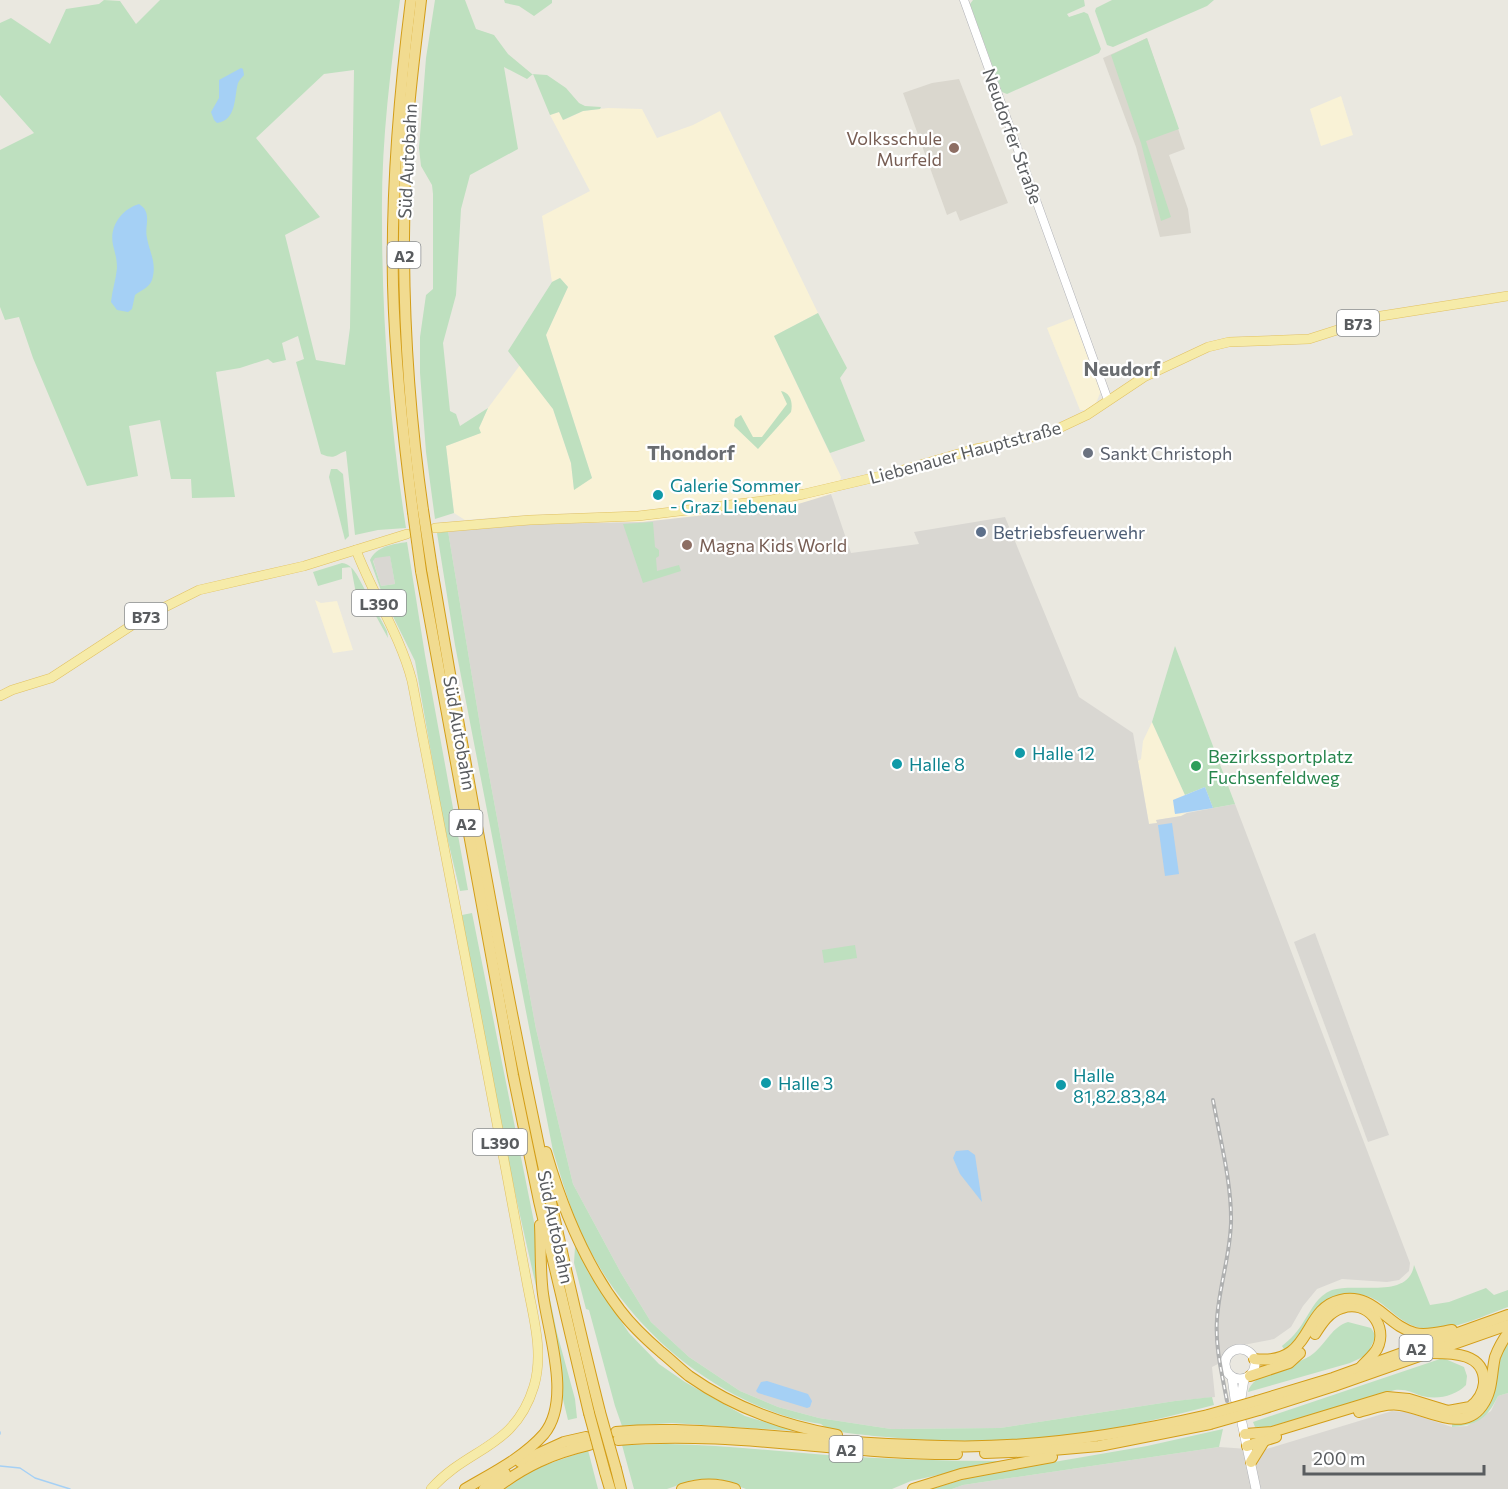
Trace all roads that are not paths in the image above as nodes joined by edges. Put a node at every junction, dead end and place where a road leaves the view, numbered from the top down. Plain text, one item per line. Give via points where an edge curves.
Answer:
1 (411, 0) edge
2 (421, 0) edge
3 (964, 0) edge
4 (1508, 296) edge
5 (1108, 400) junction
6 (418, 511) junction
7 (435, 528) dead end
8 (407, 534) dead end
9 (356, 549) junction
10 (427, 570) junction
11 (0, 696) edge
12 (533, 1124) junction
13 (539, 1201) junction
14 (1508, 1315) edge
15 (1508, 1325) edge
16 (1473, 1328) junction
17 (1508, 1333) edge
18 (1429, 1353) junction
19 (1254, 1359) junction
20 (1359, 1368) junction
21 (1232, 1377) junction
22 (1247, 1378) junction
23 (1258, 1406) junction
24 (595, 1412) junction
25 (1209, 1420) junction
26 (1244, 1429) joint
27 (1263, 1441) junction
28 (876, 1443) junction
29 (1099, 1446) junction
30 (1247, 1446) junction
31 (520, 1461) junction
32 (1251, 1462) junction
33 (504, 1467) junction
34 (610, 1470) junction
35 (1256, 1488) edge
36 (431, 1489) edge
37 (465, 1489) edge
38 (484, 1489) edge
39 (495, 1489) edge
40 (610, 1489) edge
41 (621, 1489) edge
42 (682, 1489) edge
43 (735, 1489) edge
44 (913, 1489) edge

1 - 6 highway, Süd Autobahn / A2 via 397,129 393,286 400,399
2 - 6 highway, Süd Autobahn / A2 via 407,129 404,234 407,368
3 - 5 street, Neudorfer Straße
4 - 5 main road, Liebenauer Hauptstraße / B73 via 1381,316 1309,339 1229,342 1208,347 1144,377
5 - 7 main road, Liebenauer Hauptstraße / B73 via 1087,415 1029,438 785,498 638,516
6 - 10 highway, Süd Autobahn / A2, bridge
8 - 9 main road, B73
9 - 11 main road, B73 via 176,600 51,678
9 - 36 main road, L390 via 405,654 412,681 538,1352 535,1384 523,1413 500,1440 462,1463
10 - 12 highway, Süd Autobahn / A2
10 - 13 highway, Süd Autobahn / A2 via 494,976
12 - 24 highway, Süd Autobahn / A2
12 - 28 highway via 592,1266 642,1336 689,1376 737,1404 798,1426
13 - 24 highway, Süd Autobahn / A2
13 - 33 highway via 543,1292 556,1402 546,1432
14 - 16 highway, A2
15 - 18 highway, A2
16 - 19 highway via 1415,1333 1366,1302 1342,1300 1324,1310 1289,1354 1269,1361
16 - 20 highway, A2
17 - 27 highway via 1496,1356 1486,1399 1479,1409 1465,1417 1447,1418 1403,1405 1388,1405
18 - 23 highway, A2
18 - 26 highway via 1461,1354 1478,1364 1484,1384 1475,1403 1465,1410 1448,1411 1387,1397 1272,1432
19 - 21 main road via 1243,1350 1229,1354 1226,1369
19 - 22 main road via 1254,1370
20 - 22 highway via 1377,1348 1380,1328 1370,1313 1349,1306 1330,1315 1289,1363
20 - 23 highway, A2
21 - 22 main road
21 - 22 main road via 1238,1398
23 - 25 highway, A2, bridge
24 - 34 highway, Süd Autobahn / A2, bridge
25 - 28 highway, A2 via 1022,1444
25 - 29 highway, A2
26 - 30 main road
27 - 30 highway
27 - 32 highway
28 - 29 highway, A2 via 702,1430 652,1429 617,1436 934,1454
29 - 44 highway via 961,1474
30 - 32 main road
31 - 33 highway
31 - 38 highway
31 - 39 highway via 555,1446 587,1441 519,1471
32 - 35 main road
33 - 37 highway
34 - 40 highway, Süd Autobahn / A2
34 - 41 highway, Süd Autobahn / A2
42 - 43 highway via 714,1484

